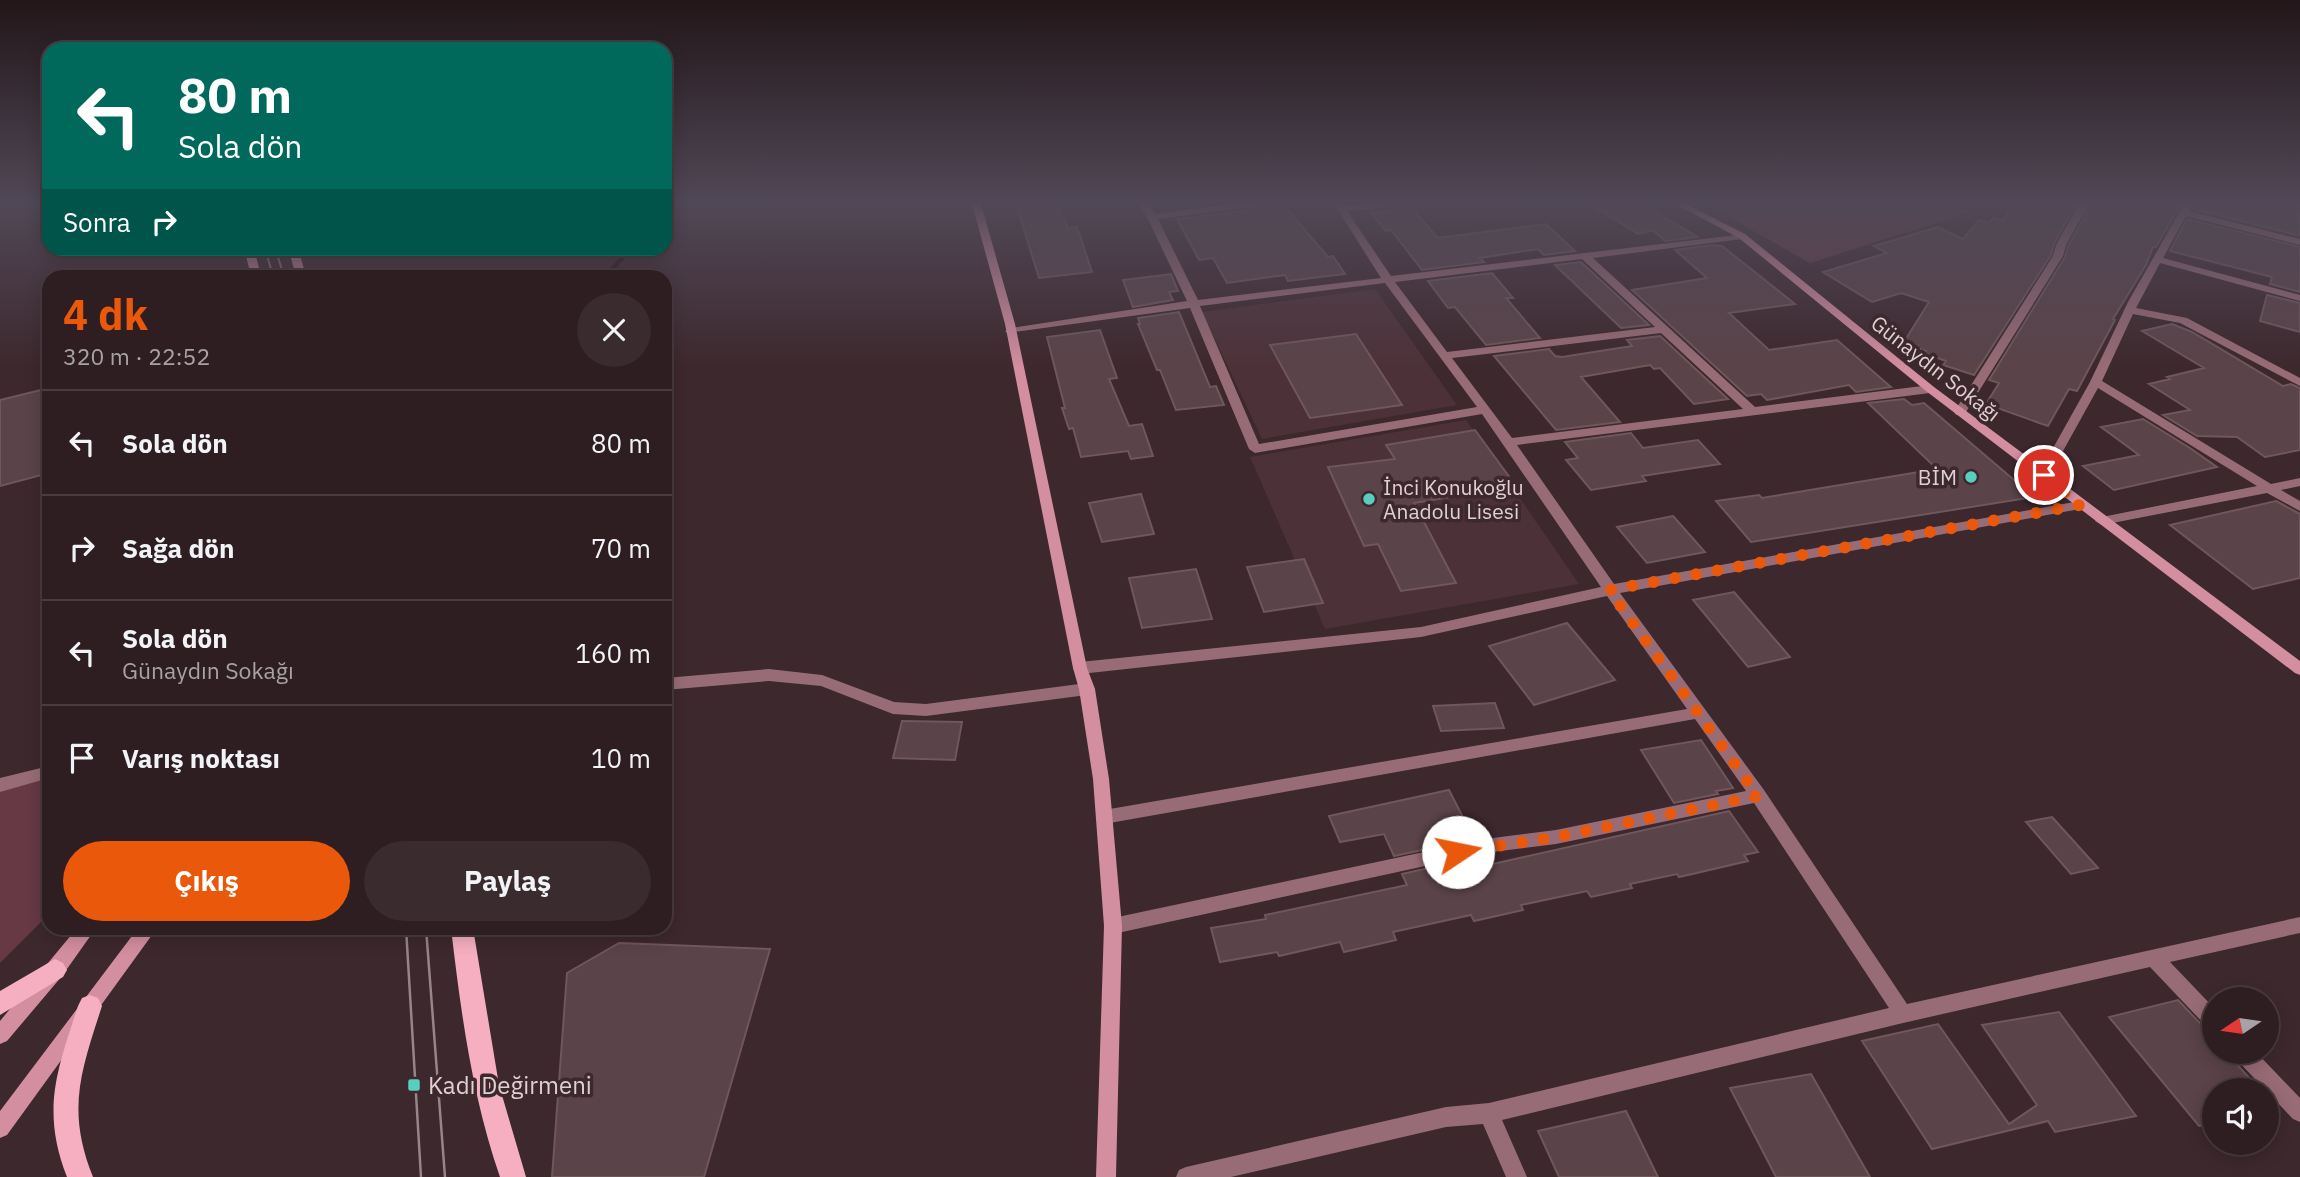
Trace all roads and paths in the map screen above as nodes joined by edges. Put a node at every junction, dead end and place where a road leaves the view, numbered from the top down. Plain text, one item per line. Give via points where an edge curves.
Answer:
1 (991, 259) edge
2 (1172, 259) edge
3 (1374, 259) edge
4 (1560, 259) edge
5 (1588, 259) edge
6 (1770, 259) edge
7 (2056, 259) edge
8 (2157, 259) joint
9 (1387, 279) junction
10 (2300, 298) edge
11 (1194, 304) junction
12 (2130, 310) junction
13 (1665, 329) junction
14 (1011, 331) junction
15 (1443, 356) junction
16 (2096, 382) junction
17 (2300, 383) edge
18 (1930, 390) junction
19 (1483, 410) junction
20 (1753, 412) junction
21 (1960, 412) junction
22 (1509, 442) junction
23 (2044, 475) junction
24 (2300, 482) edge
25 (2270, 488) junction
26 (2080, 505) junction
27 (2300, 507) edge
28 (2102, 521) junction
29 (1609, 590) junction
30 (1080, 668) junction
31 (2300, 669) edge
32 (672, 683) edge
33 (1087, 689) junction
34 (1698, 713) junction
35 (42, 774) edge
36 (0, 785) edge
37 (1758, 796) junction
38 (1104, 817) junction
39 (1113, 926) junction
40 (2300, 926) edge
41 (82, 935) edge
42 (143, 935) edge
43 (463, 935) edge
44 (2154, 959) junction
45 (55, 970) junction
46 (0, 1004) edge
47 (90, 1006) junction
48 (2202, 1009) edge
49 (1903, 1014) junction
50 (0, 1035) edge
51 (2254, 1064) edge
52 (2300, 1112) edge
53 (1489, 1114) junction
54 (0, 1128) edge
55 (80, 1177) edge
56 (513, 1177) edge
57 (1106, 1177) edge
58 (1186, 1177) edge
59 (1517, 1177) edge

1 - 14 street
2 - 11 street
3 - 9 street
4 - 9 street
5 - 13 street
6 - 18 street, Günaydın Sokağı
7 - 21 street
8 - 10 street
8 - 12 street
9 - 11 street
9 - 15 street
11 - 14 street
11 - 19 street via 1255,449
12 - 16 street
12 - 17 street via 2183,320
13 - 15 street
13 - 20 street
14 - 30 street
15 - 19 street
16 - 23 street
16 - 25 street
18 - 20 street
18 - 21 street, Günaydın Sokağı
19 - 22 street
20 - 22 street
21 - 23 street, Günaydın Sokağı
22 - 29 street
23 - 26 street, Günaydın Sokağı
24 - 25 street
25 - 27 street
25 - 28 street
26 - 28 street, Günaydın Sokağı
26 - 29 street
28 - 31 street, Günaydın Sokağı
29 - 30 street via 1421,632
29 - 34 street
30 - 33 street
32 - 33 street via 769,675 822,681 893,708 926,709
33 - 38 street
34 - 37 street
34 - 38 street
35 - 36 street
37 - 39 street via 1556,837 1485,846
37 - 49 street
38 - 39 street
39 - 57 street
40 - 44 street
41 - 45 street
42 - 47 street
43 - 56 main road via 472,1011 498,1139
44 - 48 street
44 - 49 street
45 - 46 main road
45 - 50 street
47 - 54 street
47 - 55 main road via 70,1070 63,1117 68,1150
49 - 53 street
51 - 52 street
53 - 58 street via 1446,1116
53 - 59 street

